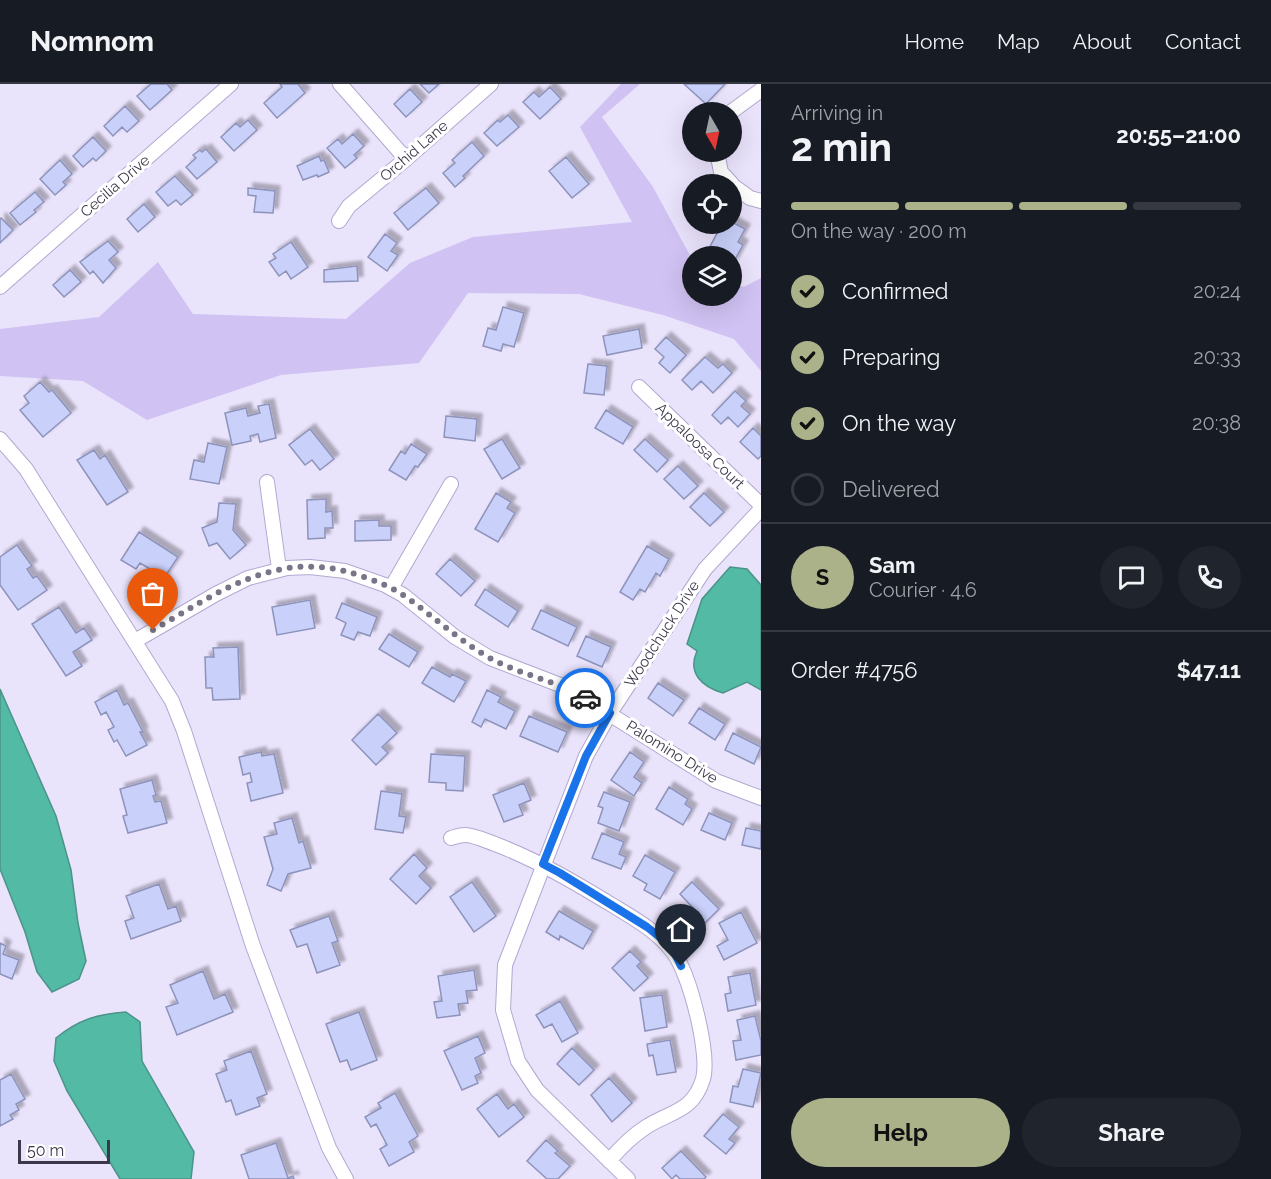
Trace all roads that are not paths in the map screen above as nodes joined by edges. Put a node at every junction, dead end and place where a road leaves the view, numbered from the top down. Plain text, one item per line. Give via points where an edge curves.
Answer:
1 (231, 84) edge
2 (340, 84) edge
3 (491, 84) edge
4 (761, 90) edge
5 (742, 104) edge
6 (406, 159) junction
7 (742, 192) edge
8 (761, 201) edge
9 (339, 221) dead end
10 (0, 287) edge
11 (639, 387) dead end
12 (0, 439) edge
13 (267, 482) dead end
14 (451, 484) dead end
15 (761, 507) edge
16 (279, 569) junction
17 (391, 588) junction
18 (135, 641) junction
19 (610, 713) junction
20 (761, 798) edge
21 (451, 838) dead end
22 (543, 864) junction
23 (609, 1161) junction
24 (346, 1179) edge
25 (628, 1179) edge

1 - 10 street, Cecilia Drive
2 - 6 street
3 - 6 street, Orchid Lane
4 - 5 street
6 - 9 street, Orchid Lane via 349,206
7 - 8 street
11 - 15 street, Appaloosa Court
12 - 18 street via 26,469
13 - 16 street
14 - 17 street
15 - 19 street, Woodchuck Drive via 705,569
16 - 17 street, Palomino Drive via 345,570
16 - 18 street, Palomino Drive via 248,578
17 - 19 street, Palomino Drive via 455,637 490,658 568,688
18 - 24 street via 172,701 184,731 253,946 329,1148
19 - 20 street, Palomino Drive via 717,781
19 - 22 street, Woodchuck Drive via 586,756
21 - 22 street via 465,835 481,839
22 - 23 street, Woodchuck Drive via 505,965 503,1010 527,1076
22 - 23 street via 662,939 675,954 692,994 705,1063 697,1094 677,1113 646,1126
23 - 25 street, Woodchuck Drive

